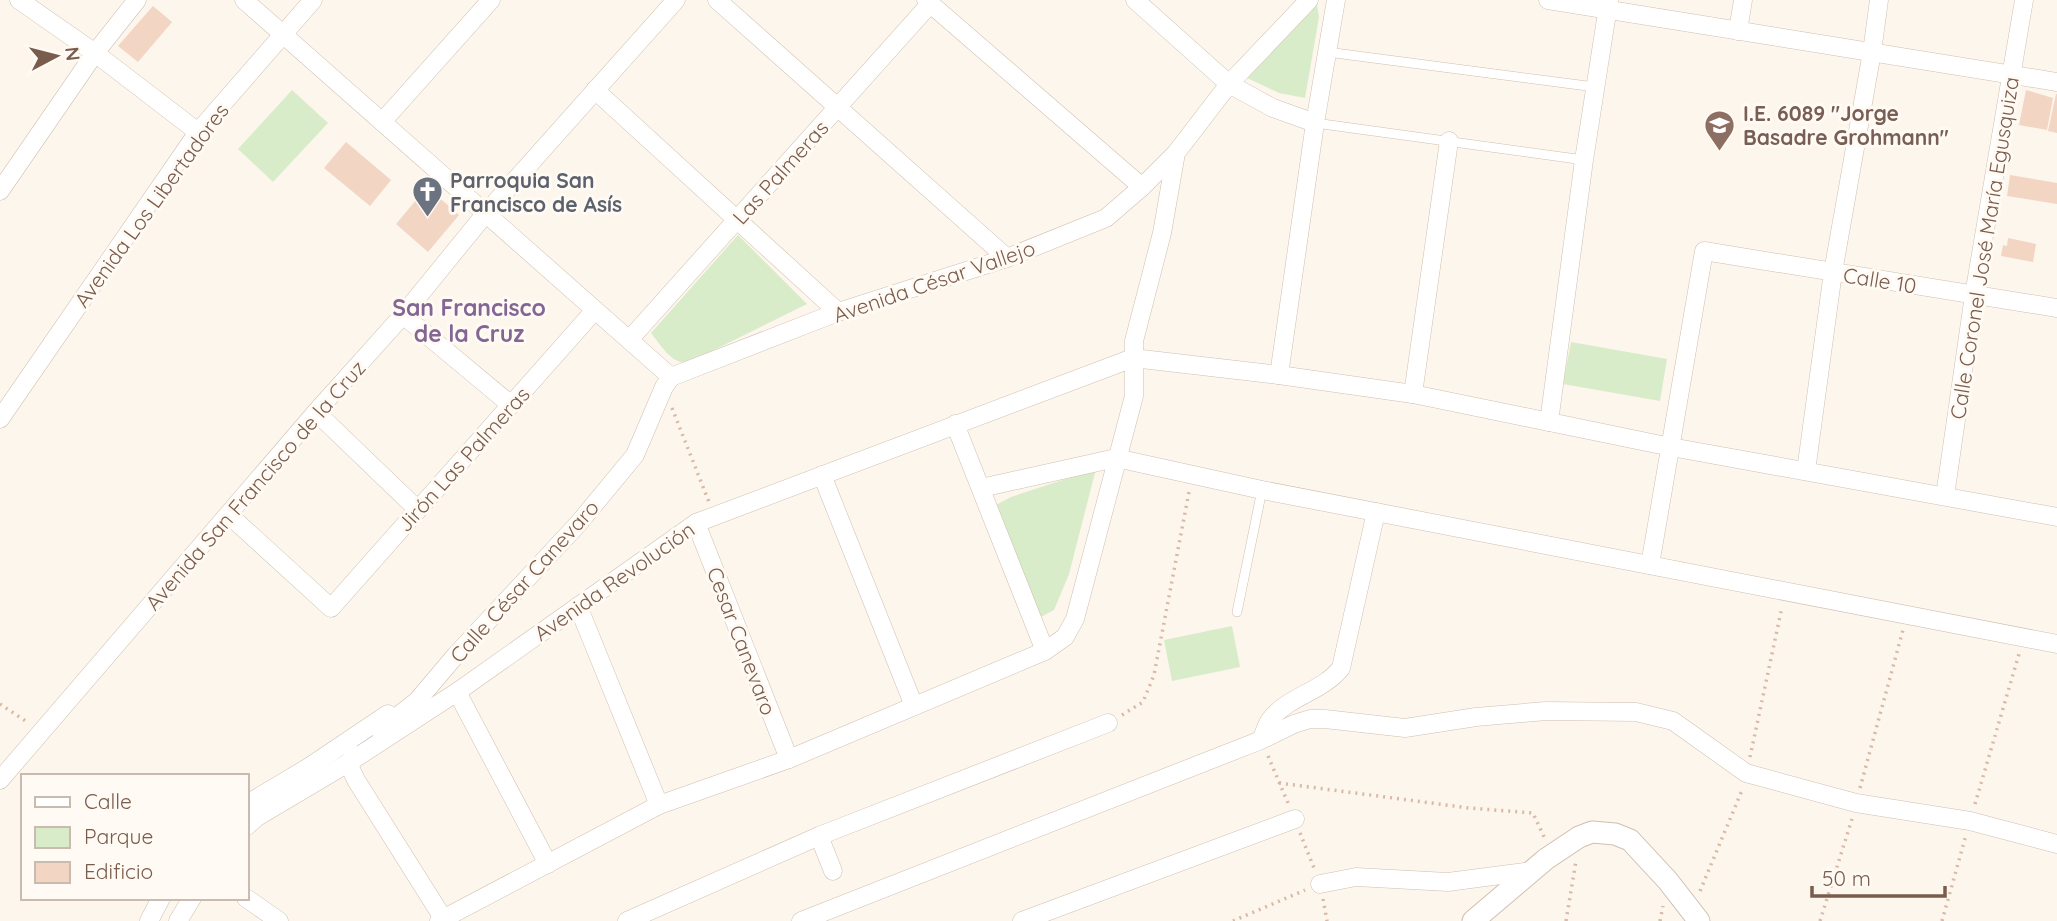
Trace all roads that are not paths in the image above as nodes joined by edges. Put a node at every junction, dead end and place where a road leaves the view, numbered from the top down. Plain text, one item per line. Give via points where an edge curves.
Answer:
1 (19, 0) edge
2 (137, 0) edge
3 (244, 0) edge
4 (313, 0) edge
5 (491, 0) edge
6 (676, 0) edge
7 (717, 0) edge
8 (1135, 0) edge
9 (1309, 0) edge
10 (1336, 0) edge
11 (1548, 0) edge
12 (1744, 0) edge
13 (1879, 0) edge
14 (2024, 0) edge
15 (928, 2) edge
16 (1609, 5) edge
17 (1738, 31) junction
18 (282, 34) junction
19 (1327, 52) junction
20 (1872, 52) junction
21 (95, 53) junction
22 (2012, 75) junction
23 (2057, 82) edge
24 (1229, 84) junction
25 (1595, 88) junction
26 (595, 90) junction
27 (839, 106) junction
28 (382, 122) junction
29 (1315, 122) junction
30 (198, 132) junction
31 (1449, 141) junction
32 (1176, 153) junction
33 (1584, 160) junction
34 (1142, 187) junction
35 (0, 191) edge
36 (486, 213) junction
37 (737, 220) junction
38 (1007, 258) junction
39 (1833, 272) junction
40 (1974, 295) junction
41 (2057, 308) edge
42 (595, 310) junction
43 (838, 312) junction
44 (402, 315) junction
45 (629, 340) junction
46 (1133, 358) junction
47 (1279, 375) junction
48 (668, 382) junction
49 (1413, 394) junction
50 (511, 405) junction
51 (3, 408) edge
52 (316, 412) junction
53 (1549, 422) junction
54 (955, 424) junction
55 (1671, 447) junction
56 (1116, 458) junction
57 (1806, 471) junction
58 (822, 475) junction
59 (981, 488) junction
60 (1262, 490) junction
61 (1945, 496) junction
62 (418, 510) junction
63 (1376, 512) junction
64 (229, 515) junction
65 (2057, 517) edge
66 (696, 523) junction
67 (1650, 565) junction
68 (578, 606) junction
69 (1237, 612) dead end
70 (2057, 643) edge
71 (1045, 651) junction
72 (436, 680) junction
73 (457, 692) junction
74 (914, 706) junction
75 (1108, 723) road end
76 (1261, 740) junction
77 (789, 759) junction
78 (348, 763) junction
79 (0, 780) edge
80 (248, 803) edge
81 (659, 805) junction
82 (1295, 820) dead end
83 (248, 825) edge
84 (819, 836) junction
85 (2057, 844) edge
86 (1544, 863) junction
87 (548, 864) junction
88 (833, 871) dead end
89 (1320, 884) road end
90 (248, 899) edge
91 (161, 900) edge
92 (191, 900) edge
93 (441, 920) edge
94 (149, 921) edge
95 (178, 921) edge
96 (279, 921) edge
97 (627, 921) edge
98 (801, 921) edge
99 (1022, 921) edge
100 (1473, 921) edge
101 (1699, 921) edge

1 - 21 street
2 - 21 street
3 - 18 street
4 - 18 street, Avenida Los Libertadores
5 - 28 street
6 - 26 street, Avenida San Francisco de la Cruz
7 - 27 street
8 - 24 street
9 - 24 street, Avenida César Vallejo
10 - 19 street
11 - 16 street
12 - 17 street
13 - 20 street
14 - 22 street, Calle Coronel José María Egusquiza
15 - 27 street, Las Palmeras
15 - 34 street
16 - 17 street
16 - 25 street
17 - 20 street
18 - 28 street
18 - 30 street, Avenida Los Libertadores
19 - 25 lane
19 - 29 street
20 - 22 street
20 - 39 street
21 - 30 street
21 - 35 street
22 - 23 street
22 - 40 street, Calle Coronel José María Egusquiza
24 - 29 street via 1273,108
24 - 32 street, Avenida César Vallejo
25 - 33 street
26 - 36 street, Avenida San Francisco de la Cruz
26 - 37 street
27 - 37 street, Las Palmeras
27 - 38 street
28 - 36 street
29 - 31 lane
29 - 47 street
30 - 51 street, Avenida Los Libertadores
31 - 33 lane
31 - 49 street
32 - 34 street, Avenida César Vallejo
32 - 46 street
33 - 53 street
34 - 38 street, Avenida César Vallejo via 1106,218
36 - 42 street
36 - 44 street, Avenida San Francisco de la Cruz
37 - 43 street
37 - 45 street, Las Palmeras
38 - 43 street, Avenida César Vallejo
39 - 40 street, Calle 10
39 - 55 street, Calle 10 via 1704,251
39 - 57 street
40 - 41 street, Calle 10
40 - 61 street, Calle Coronel José María Egusquiza
42 - 45 street
42 - 50 street, Jirón Las Palmeras
43 - 48 street, Avenida César Vallejo
44 - 50 street
44 - 52 street, Avenida San Francisco de la Cruz
45 - 48 street
46 - 47 street
46 - 54 street, Avenida Revolución
46 - 56 street via 1133,396
47 - 49 street
48 - 72 street, Calle César Canevaro via 635,455 579,524
49 - 53 street
50 - 62 street, Jirón Las Palmeras
52 - 62 street
52 - 64 street, Avenida San Francisco de la Cruz
53 - 55 street
54 - 58 street, Avenida Revolución
54 - 59 street
55 - 57 street
55 - 67 street
56 - 59 street
56 - 60 street
56 - 71 street via 1075,619 1065,637
57 - 61 street
58 - 66 street, Avenida Revolución
58 - 74 street
59 - 71 street
60 - 63 street
60 - 69 lane
61 - 65 street
62 - 64 street, Jirón Las Palmeras via 331,608
63 - 67 street
63 - 76 street via 1341,668 1331,680 1285,705 1270,720
64 - 79 street, Avenida San Francisco de la Cruz
66 - 68 street, Avenida Revolución
66 - 77 street, Cesar Canevaro
67 - 70 street
68 - 73 street, Avenida Revolución
68 - 81 street
71 - 74 street
72 - 78 street, Calle César Canevaro
72 - 80 street
73 - 78 street, Avenida Revolución
73 - 87 street
74 - 77 street
75 - 84 street
76 - 85 street via 1310,719 1405,728 1546,711 1636,712 1673,721 1746,773 1856,803 1970,821
76 - 98 street
77 - 81 street
78 - 83 street, Avenida Revolución
78 - 93 street
81 - 87 street
82 - 99 street
84 - 88 street
84 - 97 street
86 - 89 street via 1448,882 1356,877
86 - 100 street
86 - 101 street via 1579,837 1592,832 1615,834 1630,840
87 - 93 street
90 - 96 street
91 - 94 street
92 - 95 street

